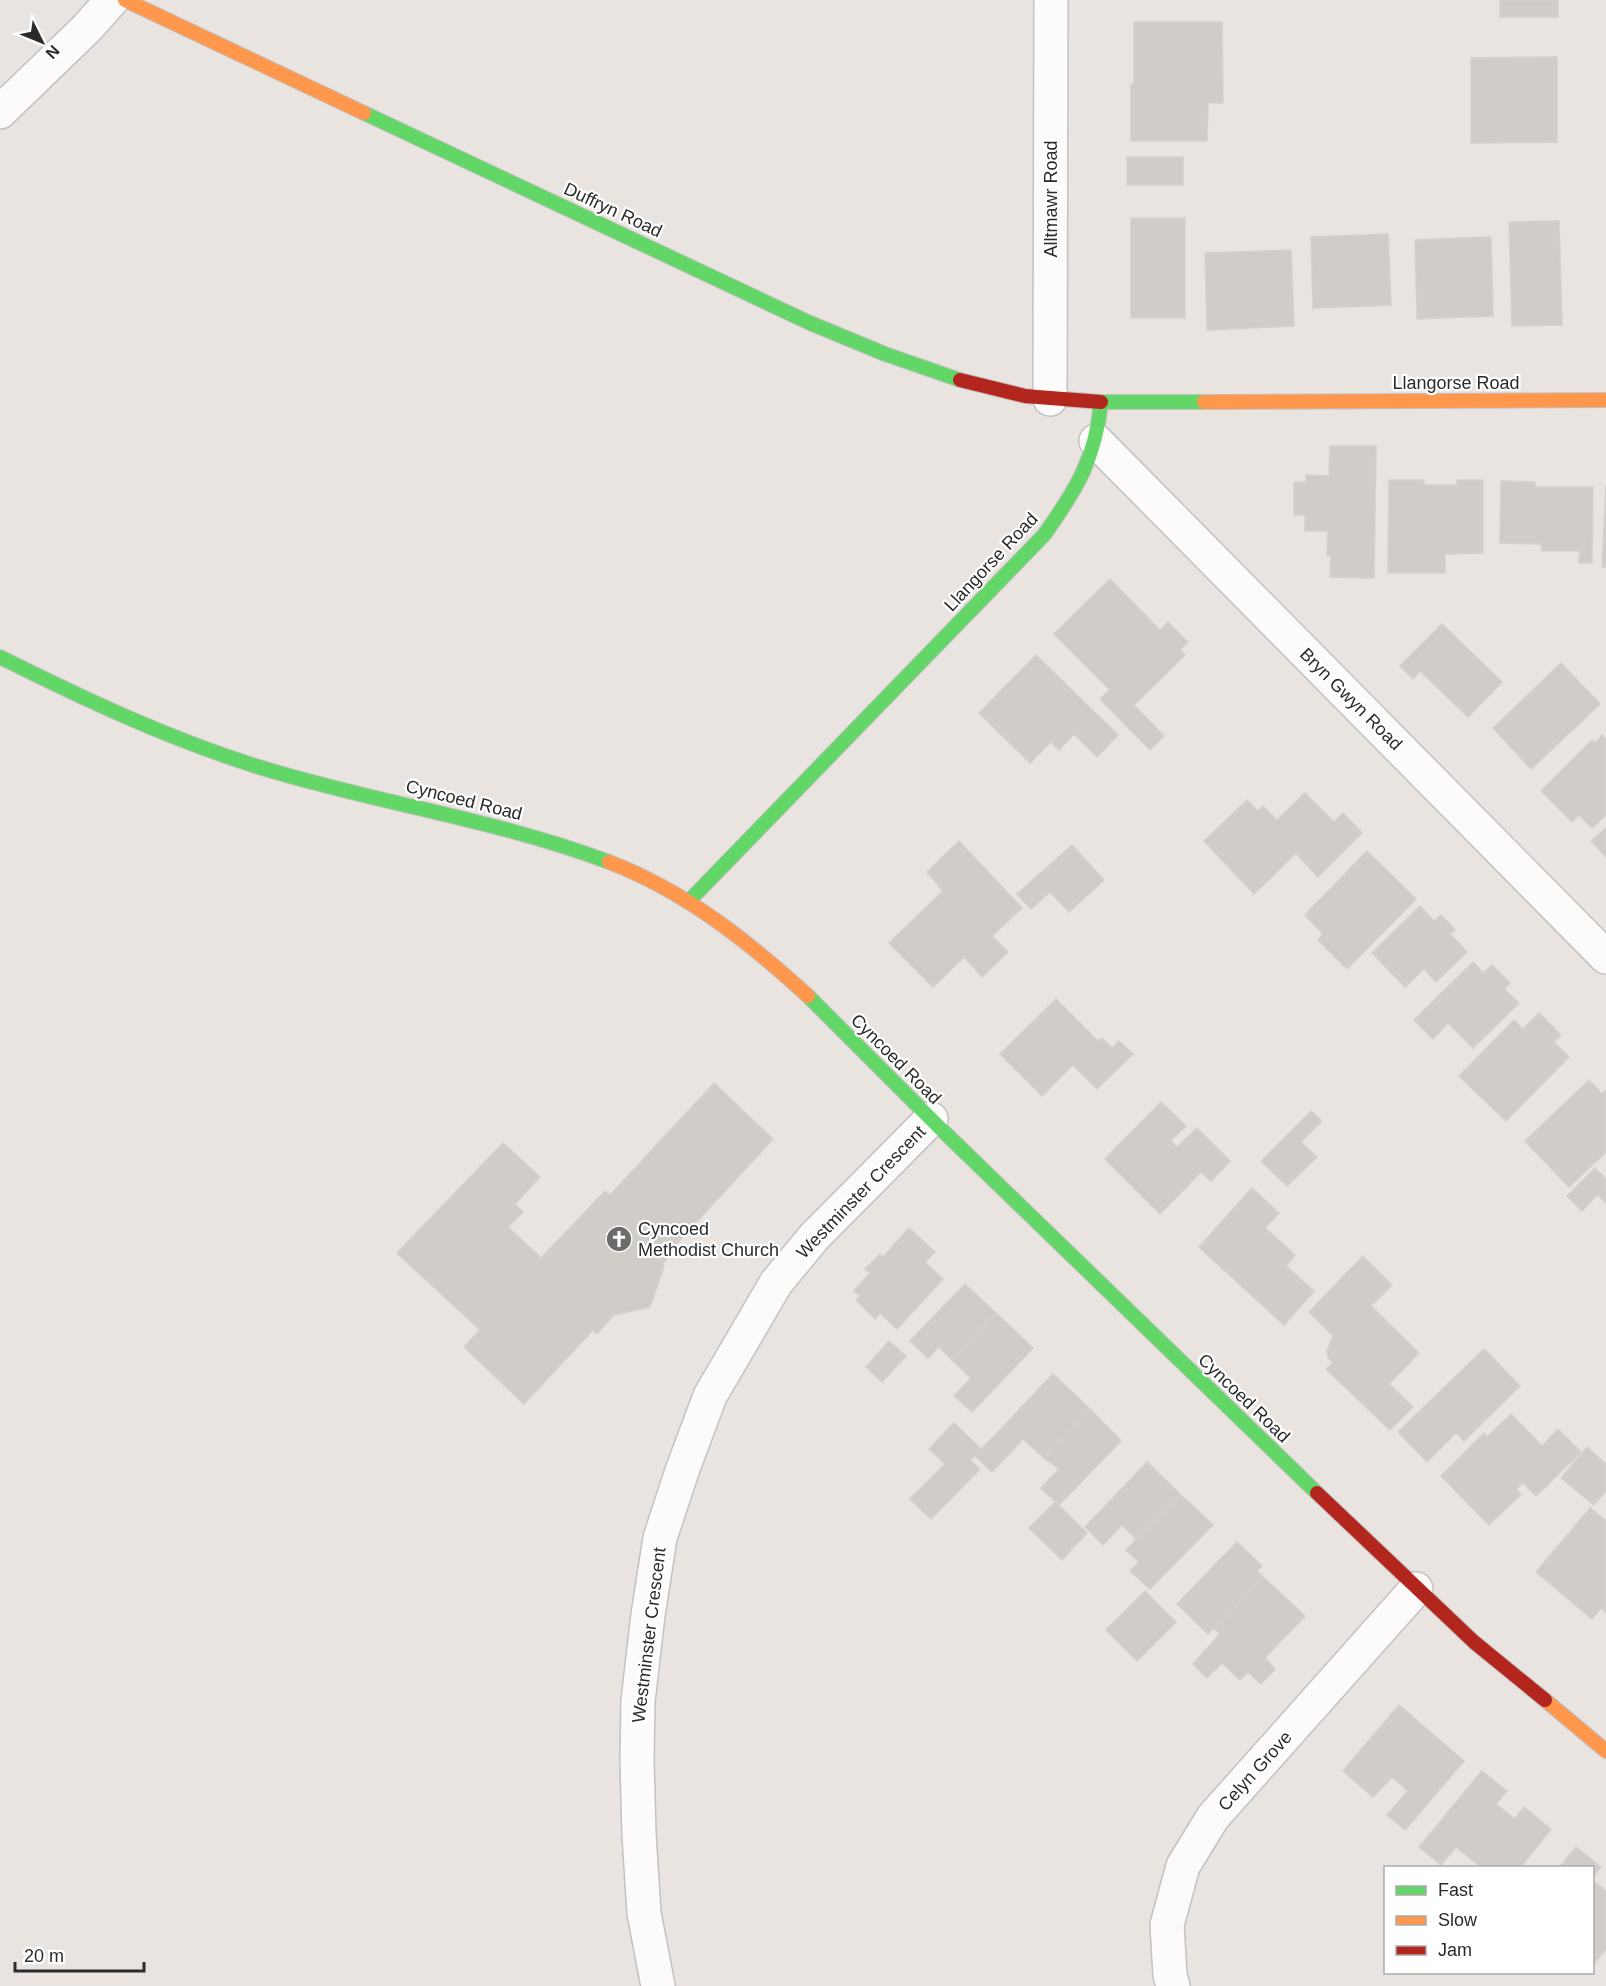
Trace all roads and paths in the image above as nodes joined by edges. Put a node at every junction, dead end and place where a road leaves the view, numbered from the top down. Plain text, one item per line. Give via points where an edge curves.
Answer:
1 (112, 0) edge
2 (125, 0) edge
3 (1052, 0) edge
4 (0, 112) edge
5 (1050, 399) junction
6 (1606, 400) edge
7 (1101, 402) junction
8 (1096, 441) junction
9 (0, 657) edge
10 (688, 902) junction
11 (1606, 957) edge
12 (931, 1119) junction
13 (1416, 1589) junction
14 (1606, 1750) edge
15 (648, 1983) edge
16 (1173, 1986) edge

1 - 4 street
2 - 5 street, Duffryn Road via 810,323 943,375
3 - 5 street, Alltmawr Road
5 - 7 street, Duffryn Road
6 - 7 street, Llangorse Road
7 - 8 street, Llangorse Road
8 - 10 street, Llangorse Road via 1065,506 1044,535
8 - 11 street, Bryn Gwyn Road
9 - 10 street, Cyncoed Road via 140,723 222,754 295,777 550,840 614,863
10 - 12 street, Cyncoed Road via 728,929 796,986
12 - 13 street, Cyncoed Road
12 - 15 street, Westminster Crescent via 814,1237 776,1283 710,1396 660,1538 638,1701 639,1834
13 - 14 street, Cyncoed Road
13 - 16 street, Celyn Grove via 1214,1817 1183,1866 1167,1926

